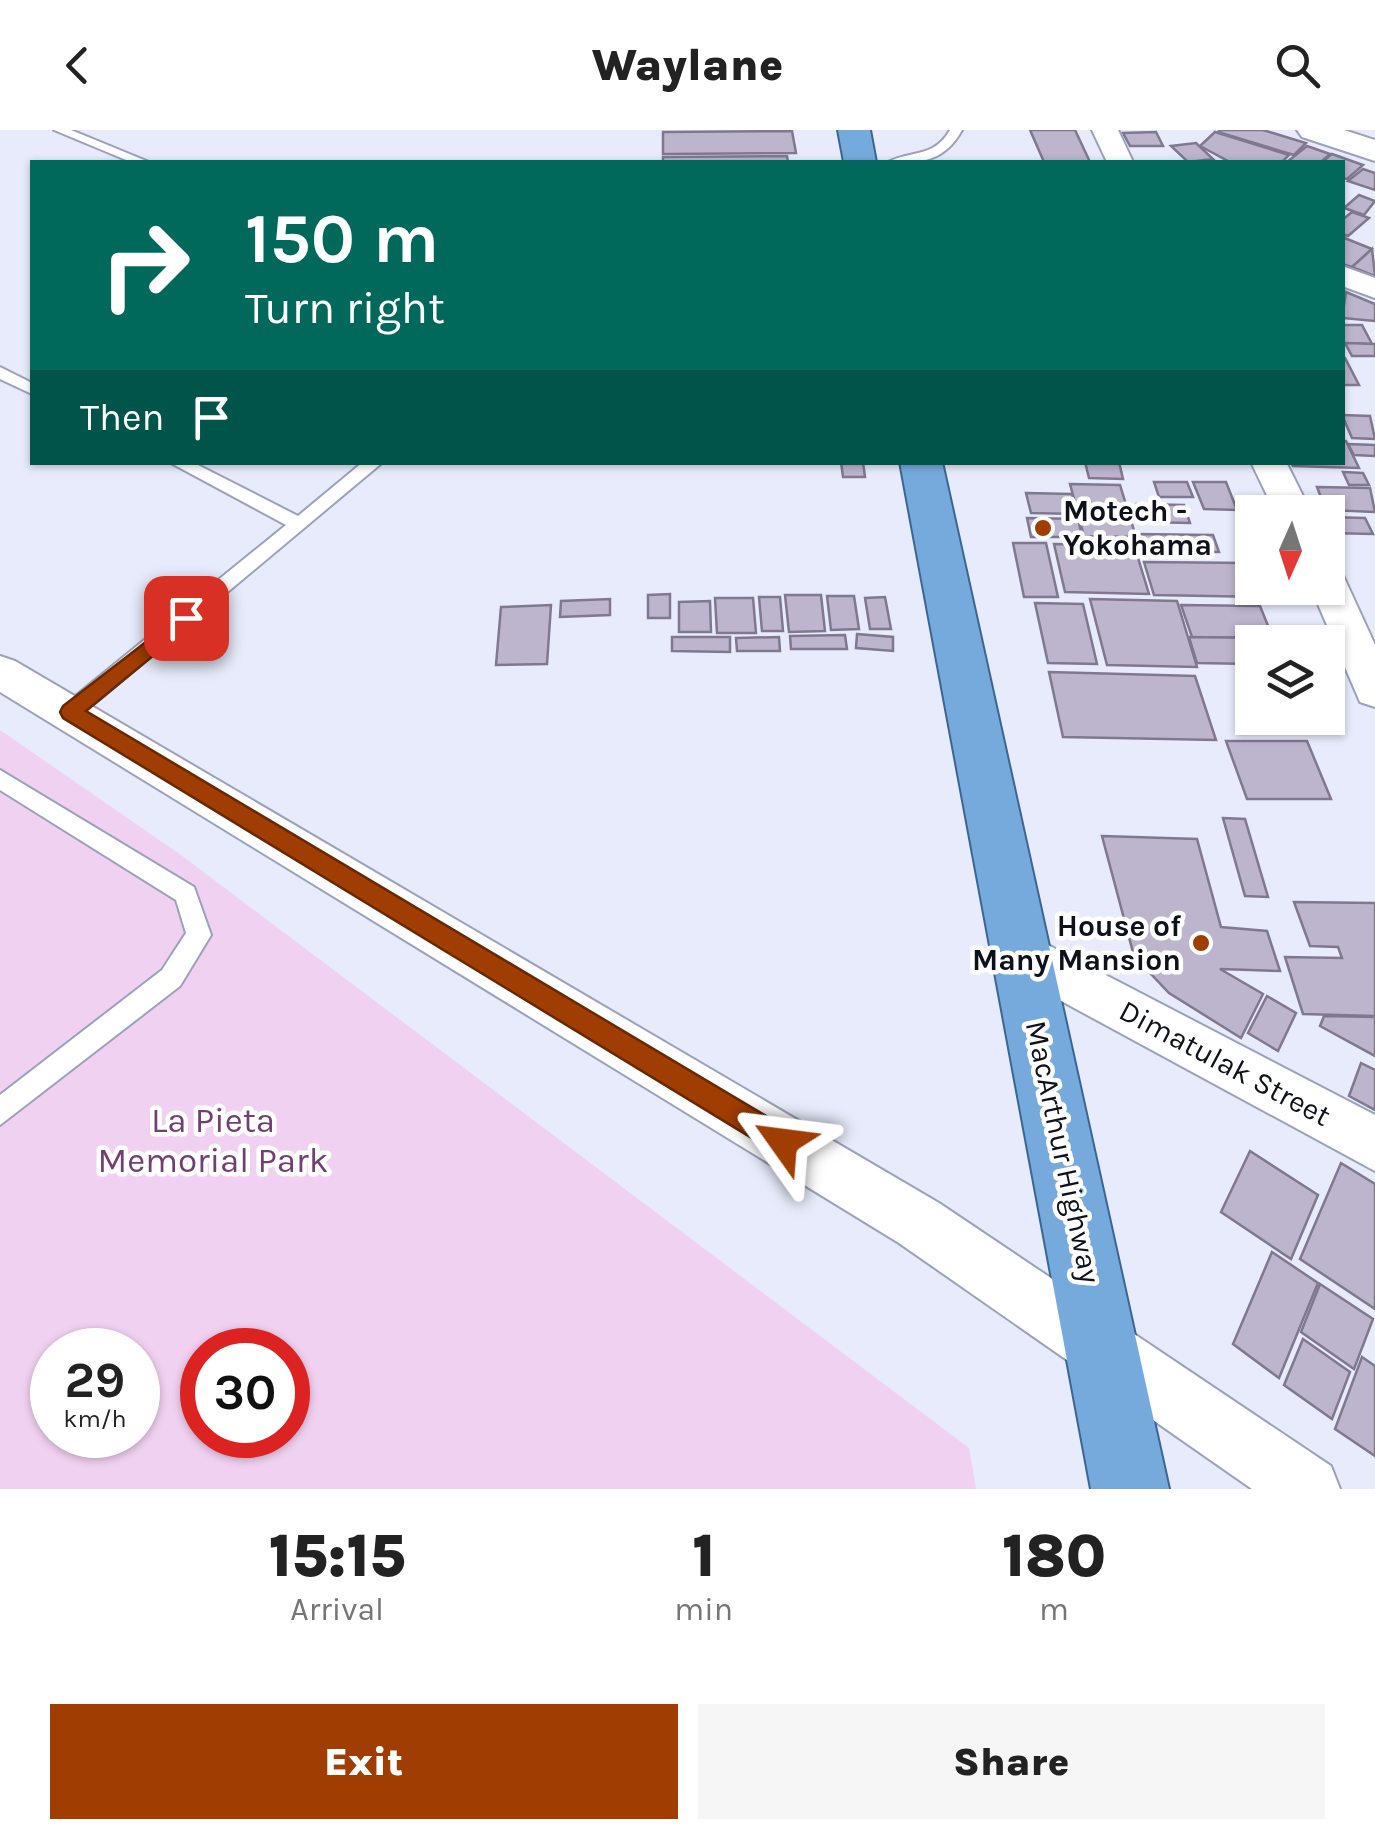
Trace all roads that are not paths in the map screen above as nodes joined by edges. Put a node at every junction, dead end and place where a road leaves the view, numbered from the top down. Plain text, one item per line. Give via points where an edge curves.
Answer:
1 (60, 130) edge
2 (854, 130) edge
3 (956, 130) edge
4 (1106, 130) edge
5 (1313, 130) edge
6 (93, 143) junction
7 (1375, 151) edge
8 (99, 160) edge
9 (137, 160) edge
10 (860, 160) edge
11 (907, 160) edge
12 (1119, 160) edge
13 (1345, 276) edge
14 (1375, 289) edge
15 (0, 372) edge
16 (30, 388) edge
17 (183, 465) edge
18 (371, 465) edge
19 (921, 465) edge
20 (1270, 465) edge
21 (1284, 495) edge
22 (301, 525) junction
23 (1338, 605) edge
24 (0, 672) edge
25 (1375, 690) edge
26 (70, 712) junction
27 (0, 779) edge
28 (1023, 955) junction
29 (0, 1112) edge
30 (1375, 1144) edge
31 (1103, 1346) junction
32 (1130, 1489) edge
33 (1308, 1489) edge

1 - 6 lane
2 - 10 highway
3 - 11 lane via 937,155
4 - 12 street
5 - 7 street
6 - 8 lane
6 - 9 lane
13 - 14 street
15 - 16 lane
17 - 22 lane
18 - 22 lane
19 - 28 highway, MacArthur Highway
20 - 21 street
22 - 26 lane
23 - 25 street
24 - 26 street
26 - 31 street via 919,1224
27 - 29 lane via 186,894 200,935 171,978
28 - 30 street, Dimatulak Street
28 - 31 highway, MacArthur Highway
31 - 32 highway, MacArthur Highway
31 - 33 street

